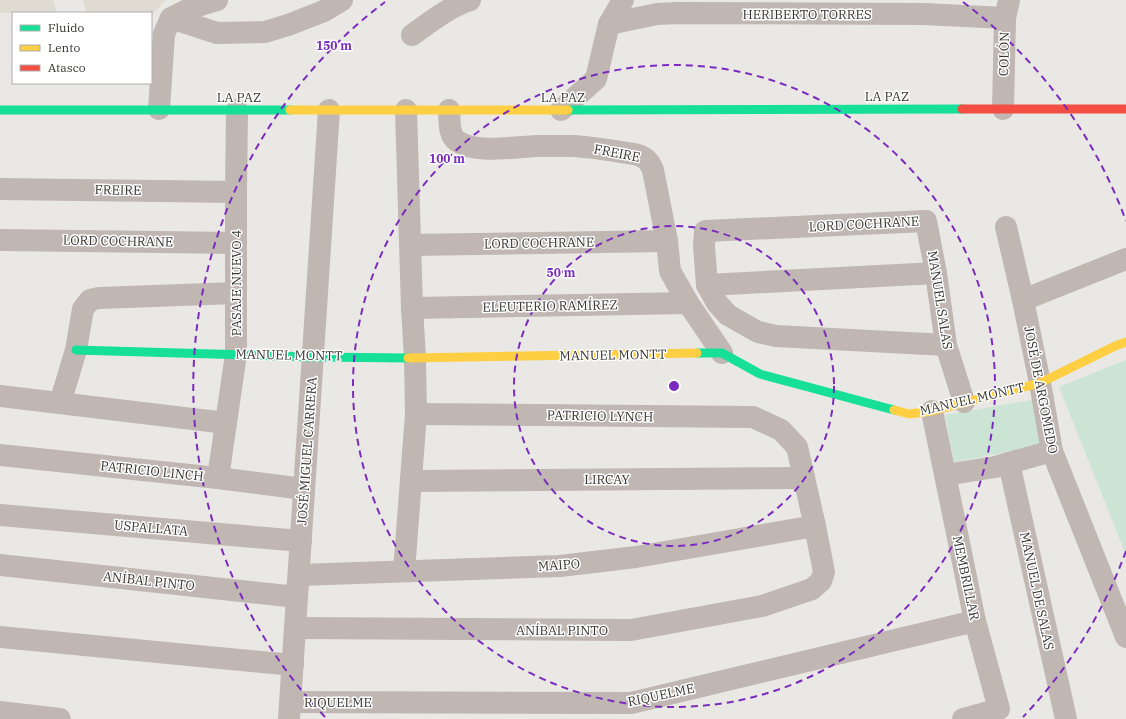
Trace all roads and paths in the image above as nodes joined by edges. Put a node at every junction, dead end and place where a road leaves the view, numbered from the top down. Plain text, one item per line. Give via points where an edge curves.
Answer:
1 (217, 0) edge
2 (342, 0) edge
3 (470, 0) edge
4 (623, 0) edge
5 (1007, 9) edge
6 (172, 18) junction
7 (609, 24) junction
8 (412, 35) dead end
9 (1003, 109) junction
10 (1126, 109) edge
11 (0, 110) edge
12 (159, 110) junction
13 (237, 110) junction
14 (329, 110) junction
15 (406, 110) junction
16 (449, 110) junction
17 (561, 110) junction
18 (0, 189) edge
19 (236, 192) junction
20 (926, 221) joint
21 (1006, 227) dead end
22 (0, 240) edge
23 (667, 241) junction
24 (236, 242) junction
25 (411, 245) junction
26 (1126, 259) edge
27 (936, 273) junction
28 (707, 285) junction
29 (236, 293) junction
30 (1023, 300) junction
31 (688, 303) junction
32 (412, 308) junction
33 (1126, 342) edge
34 (946, 345) junction
35 (76, 350) junction
36 (722, 353) junction
37 (236, 354) junction
38 (313, 357) junction
39 (415, 358) junction
40 (1040, 383) junction
41 (0, 396) edge
42 (964, 402) junction
43 (60, 403) junction
44 (932, 411) junction
45 (416, 414) junction
46 (226, 423) junction
47 (1052, 451) junction
48 (0, 455) edge
49 (1009, 463) junction
50 (946, 475) junction
51 (218, 478) junction
52 (804, 478) junction
53 (411, 481) junction
54 (304, 489) junction
55 (0, 515) edge
56 (816, 526) junction
57 (301, 541) junction
58 (0, 565) edge
59 (404, 571) junction
60 (299, 574) junction
61 (298, 597) junction
62 (975, 620) junction
63 (296, 628) junction
64 (0, 637) edge
65 (1126, 637) edge
66 (293, 665) junction
67 (290, 710) edge
68 (634, 711) edge
69 (0, 712) edge
70 (60, 719) edge
71 (963, 719) edge
72 (1066, 719) edge

1 - 6 street via 190,8
2 - 6 street via 324,11 265,32 217,33
3 - 8 street via 442,14
4 - 7 street
5 - 7 street, HERIBERTO TORRES via 924,14 677,13 657,14
5 - 9 street, COLÓN
6 - 12 street via 164,34
7 - 17 street via 596,79
9 - 10 street, LA PAZ
9 - 17 street, LA PAZ
11 - 12 street, LA PAZ
12 - 13 street, LA PAZ
13 - 14 street, LA PAZ
13 - 19 street, PASAJE NUEVO 4
14 - 15 street, LA PAZ
14 - 38 street, JOSÉ MIGUEL CARRERA
15 - 16 street, LA PAZ
15 - 25 street
16 - 17 street, LA PAZ
16 - 23 street, FREIRE via 452,136 456,141 474,148 575,146 641,155 648,160 653,170
18 - 19 street, FREIRE
19 - 24 street, PASAJE NUEVO 4
20 - 27 street, MANUEL SALAS
20 - 28 street, LORD COCHRANE via 705,231
21 - 30 street, JOSÉ DE ARGOMEDO
22 - 24 street, LORD COCHRANE
23 - 25 street, LORD COCHRANE
23 - 31 street, FREIRE via 670,271
24 - 29 street, PASAJE NUEVO 4
25 - 32 street
26 - 30 street
27 - 28 street
27 - 34 street, MANUEL SALAS
28 - 34 street via 717,303 728,315 758,332 776,336
29 - 35 street via 90,300 83,310
29 - 37 street, PASAJE NUEVO 4
30 - 40 street, JOSÉ DE ARGOMEDO
31 - 32 street, ELEUTERIO RAMÍREZ
31 - 36 street, FREIRE
32 - 39 street
33 - 40 street, MANUEL MONTT
34 - 42 street, MANUEL SALAS
35 - 37 street, MANUEL MONTT
35 - 43 street
36 - 39 street, MANUEL MONTT
36 - 44 street, MANUEL MONTT via 760,374 774,378 909,414
37 - 38 street, MANUEL MONTT
37 - 46 street, PASAJE NUEVO 4
38 - 39 street, MANUEL MONTT
38 - 54 street, JOSÉ MIGUEL CARRERA
39 - 45 street
40 - 42 street, MANUEL MONTT
40 - 47 street, JOSÉ DE ARGOMEDO
41 - 43 street
42 - 44 street, MANUEL MONTT
43 - 46 street
44 - 50 street, MEMBRILLAR
45 - 52 street, PATRICIO LYNCH via 753,417 781,430 797,447
45 - 53 street
46 - 51 street, PASAJE NUEVO 4
47 - 49 street
47 - 65 street, JOSÉ DE ARGOMEDO
48 - 51 street, PATRICIO LINCH
49 - 50 street
49 - 72 street, MANUEL DE SALAS
50 - 62 street, MEMBRILLAR
51 - 54 street, PATRICIO LINCH
52 - 53 street, LIRCAY
52 - 56 street
53 - 59 street
54 - 57 street, JOSÉ MIGUEL CARRERA
55 - 57 street, USPALLATA
56 - 59 street, MAIPO via 636,557 560,566
56 - 63 street, ANÍBAL PINTO via 824,572 821,581 812,589 762,606 631,630
57 - 60 street, JOSÉ MIGUEL CARRERA
58 - 61 street, ANÍBAL PINTO
59 - 60 street, MAIPO
60 - 61 street, JOSÉ MIGUEL CARRERA
61 - 63 street, JOSÉ MIGUEL CARRERA
62 - 68 street, RIQUELME
62 - 71 street, MEMBRILLAR via 999,709
63 - 66 street, JOSÉ MIGUEL CARRERA
64 - 66 street
66 - 67 street, JOSÉ MIGUEL CARRERA
67 - 68 street, RIQUELME
69 - 70 street

